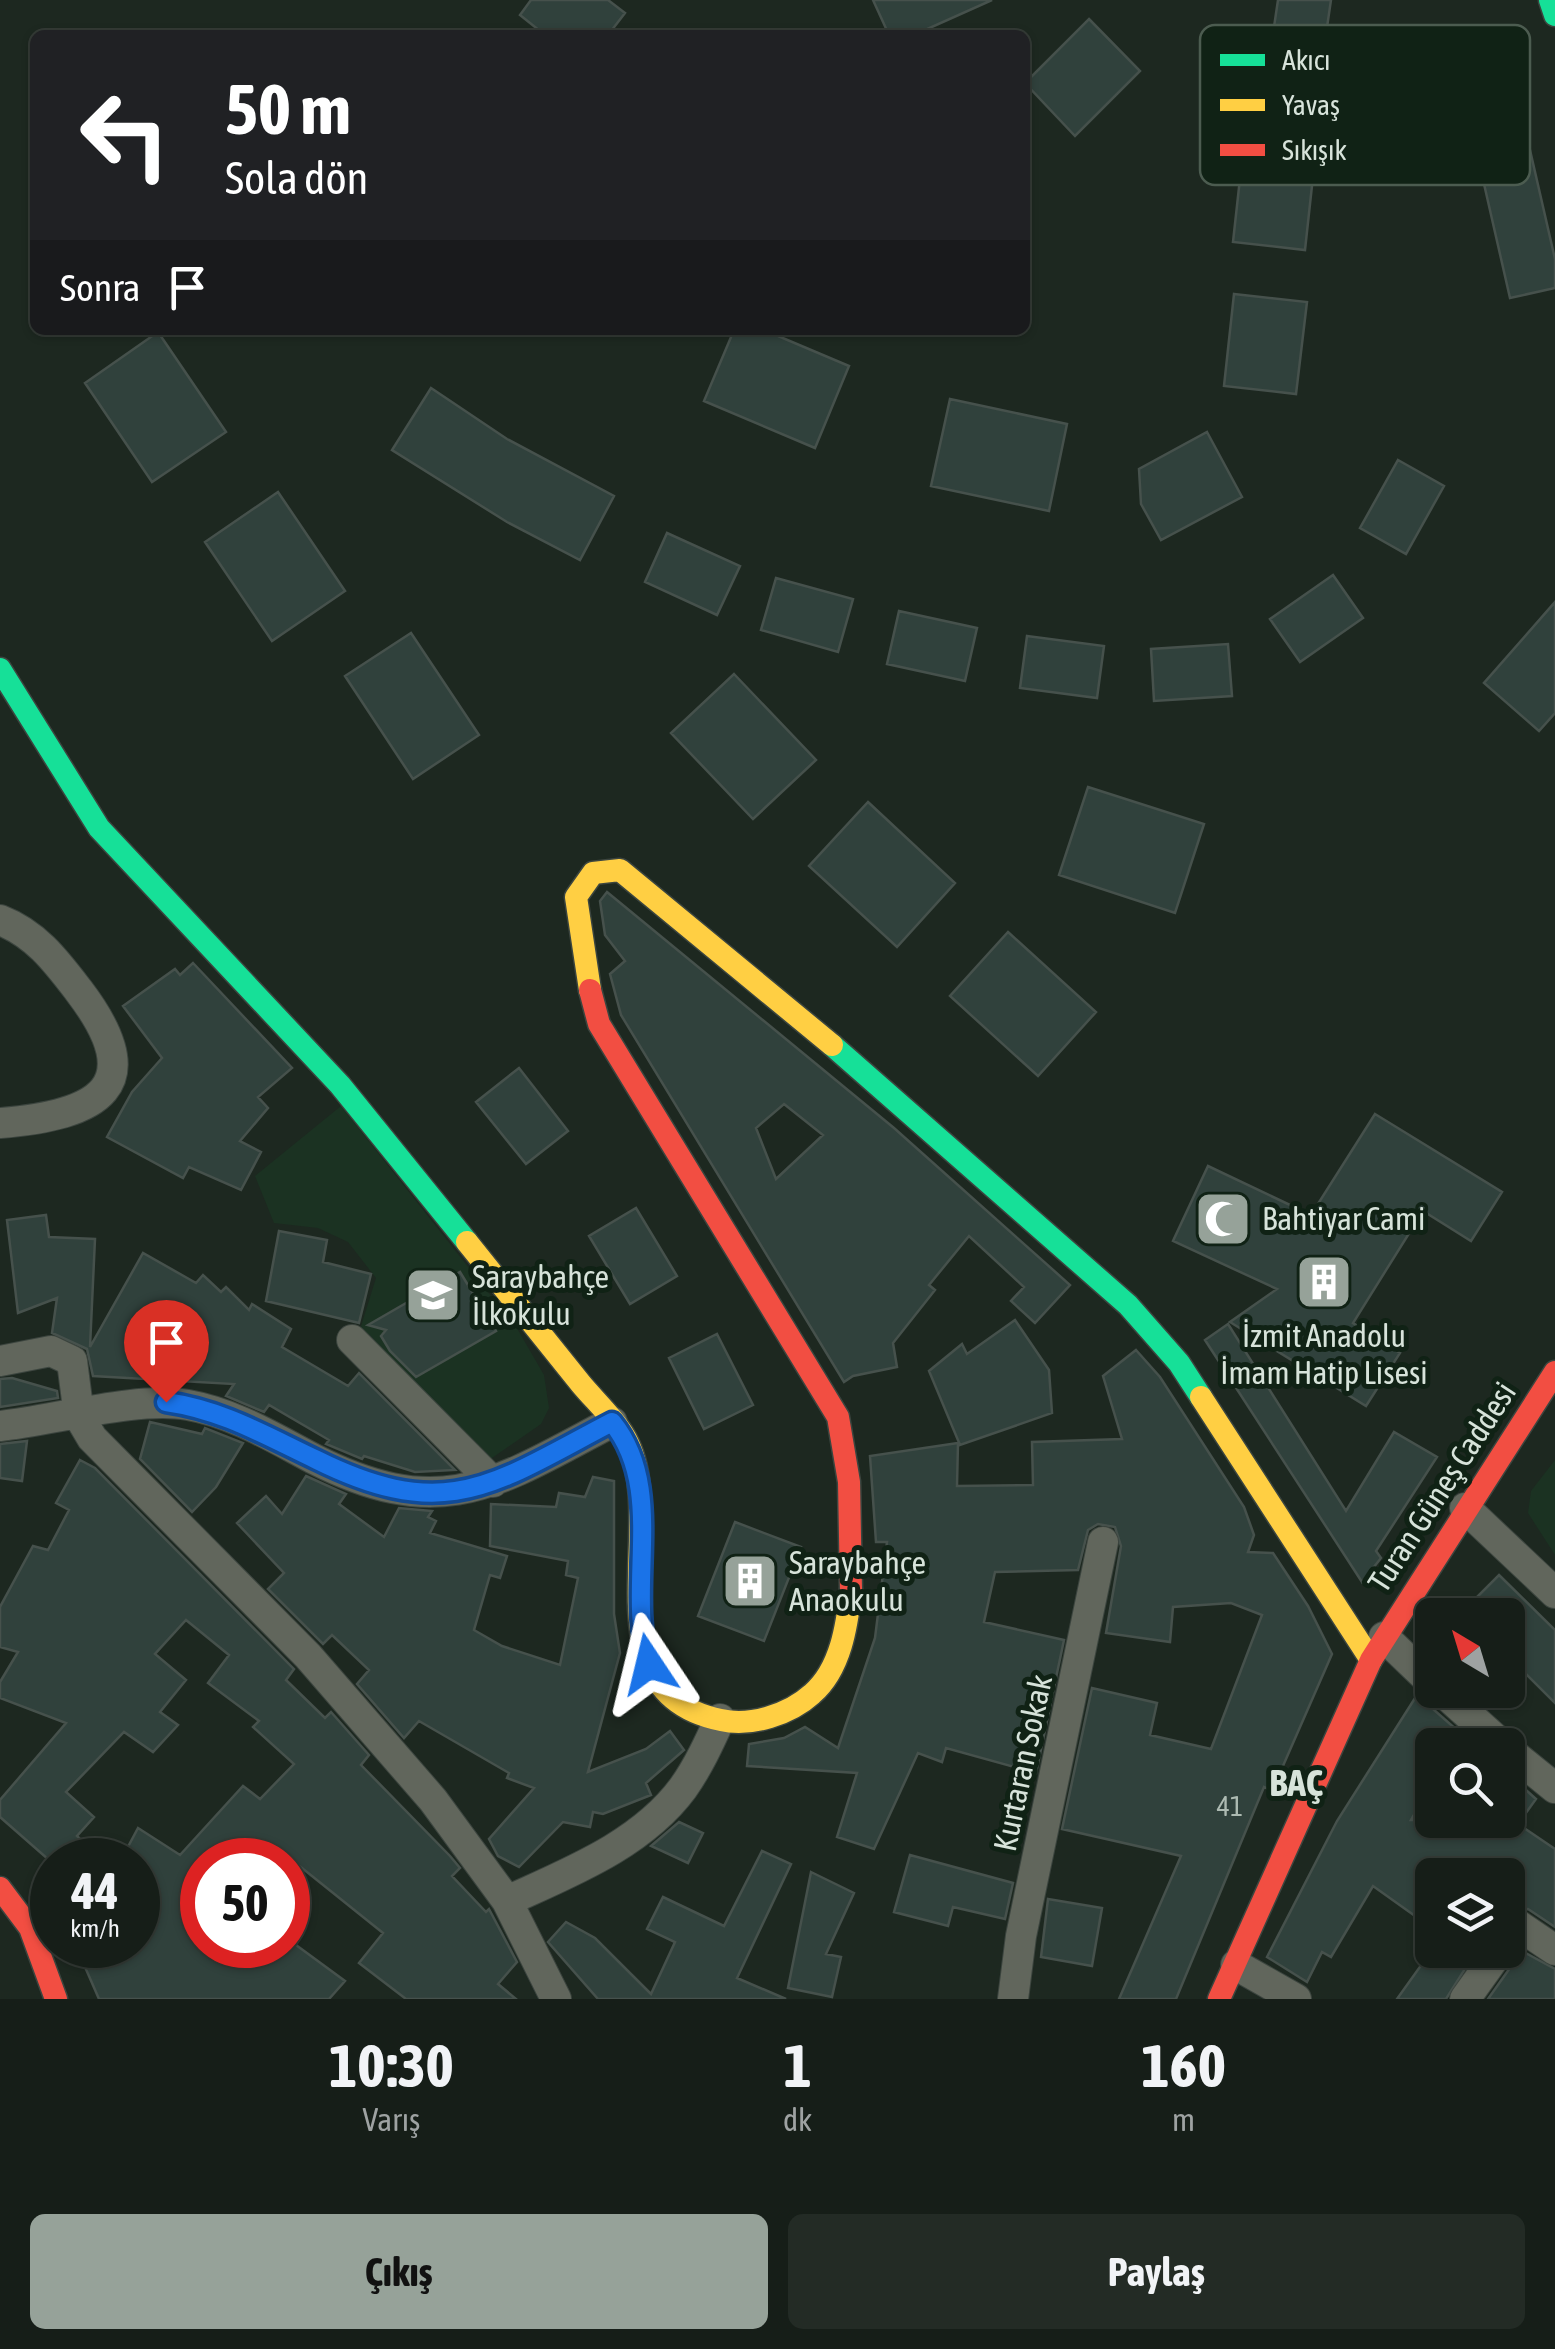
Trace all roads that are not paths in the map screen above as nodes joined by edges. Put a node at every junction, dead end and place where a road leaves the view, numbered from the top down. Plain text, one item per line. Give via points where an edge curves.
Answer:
1 (1550, 0) edge
2 (1555, 15) edge
3 (0, 669) edge
4 (0, 920) edge
5 (0, 1122) edge
6 (352, 1340) dead end
7 (0, 1361) edge
8 (1555, 1372) edge
9 (78, 1416) junction
10 (612, 1422) junction
11 (0, 1426) edge
12 (493, 1482) junction
13 (1465, 1508) junction
14 (1104, 1542) dead end
15 (1555, 1593) edge
16 (1377, 1649) junction
17 (1415, 1672) edge
18 (1460, 1708) edge
19 (720, 1719) junction
20 (1483, 1728) edge
21 (1525, 1764) edge
22 (1555, 1788) edge
23 (0, 1888) edge
24 (507, 1901) junction
25 (1525, 1929) edge
26 (1555, 1950) edge
27 (1236, 1966) junction
28 (1487, 1968) edge
29 (56, 1999) edge
30 (556, 1999) edge
31 (1013, 1999) edge
32 (1219, 1999) edge
33 (1296, 1999) edge
34 (1465, 1999) edge

1 - 2 main road
3 - 10 main road via 99,828 340,1084
4 - 5 street via 42,944 102,1022 114,1051 107,1084 82,1110
6 - 12 street
7 - 9 street via 51,1351 72,1361
8 - 13 main road, Turan Güneş Caddesi
9 - 11 street
9 - 12 street via 130,1405 192,1406 392,1488 448,1494
9 - 24 street via 106,1454 365,1718
10 - 12 street
10 - 19 main road via 640,1473 641,1638 649,1664 686,1706
13 - 15 street
13 - 16 main road, Turan Güneş Caddesi
14 - 31 street, Kurtaran Sokak
16 - 17 street
16 - 19 main road via 1179,1363 1128,1305 780,1000 608,866 594,871 576,897 600,1024 838,1417 845,1442 852,1606 836,1665 787,1712
16 - 27 main road, Turan Güneş Caddesi
18 - 20 street
19 - 24 street via 680,1792 651,1820 582,1866
21 - 22 street
23 - 29 main road via 37,1942
24 - 30 street
25 - 26 street
27 - 32 main road, Turan Güneş Caddesi
27 - 33 street
28 - 34 street

